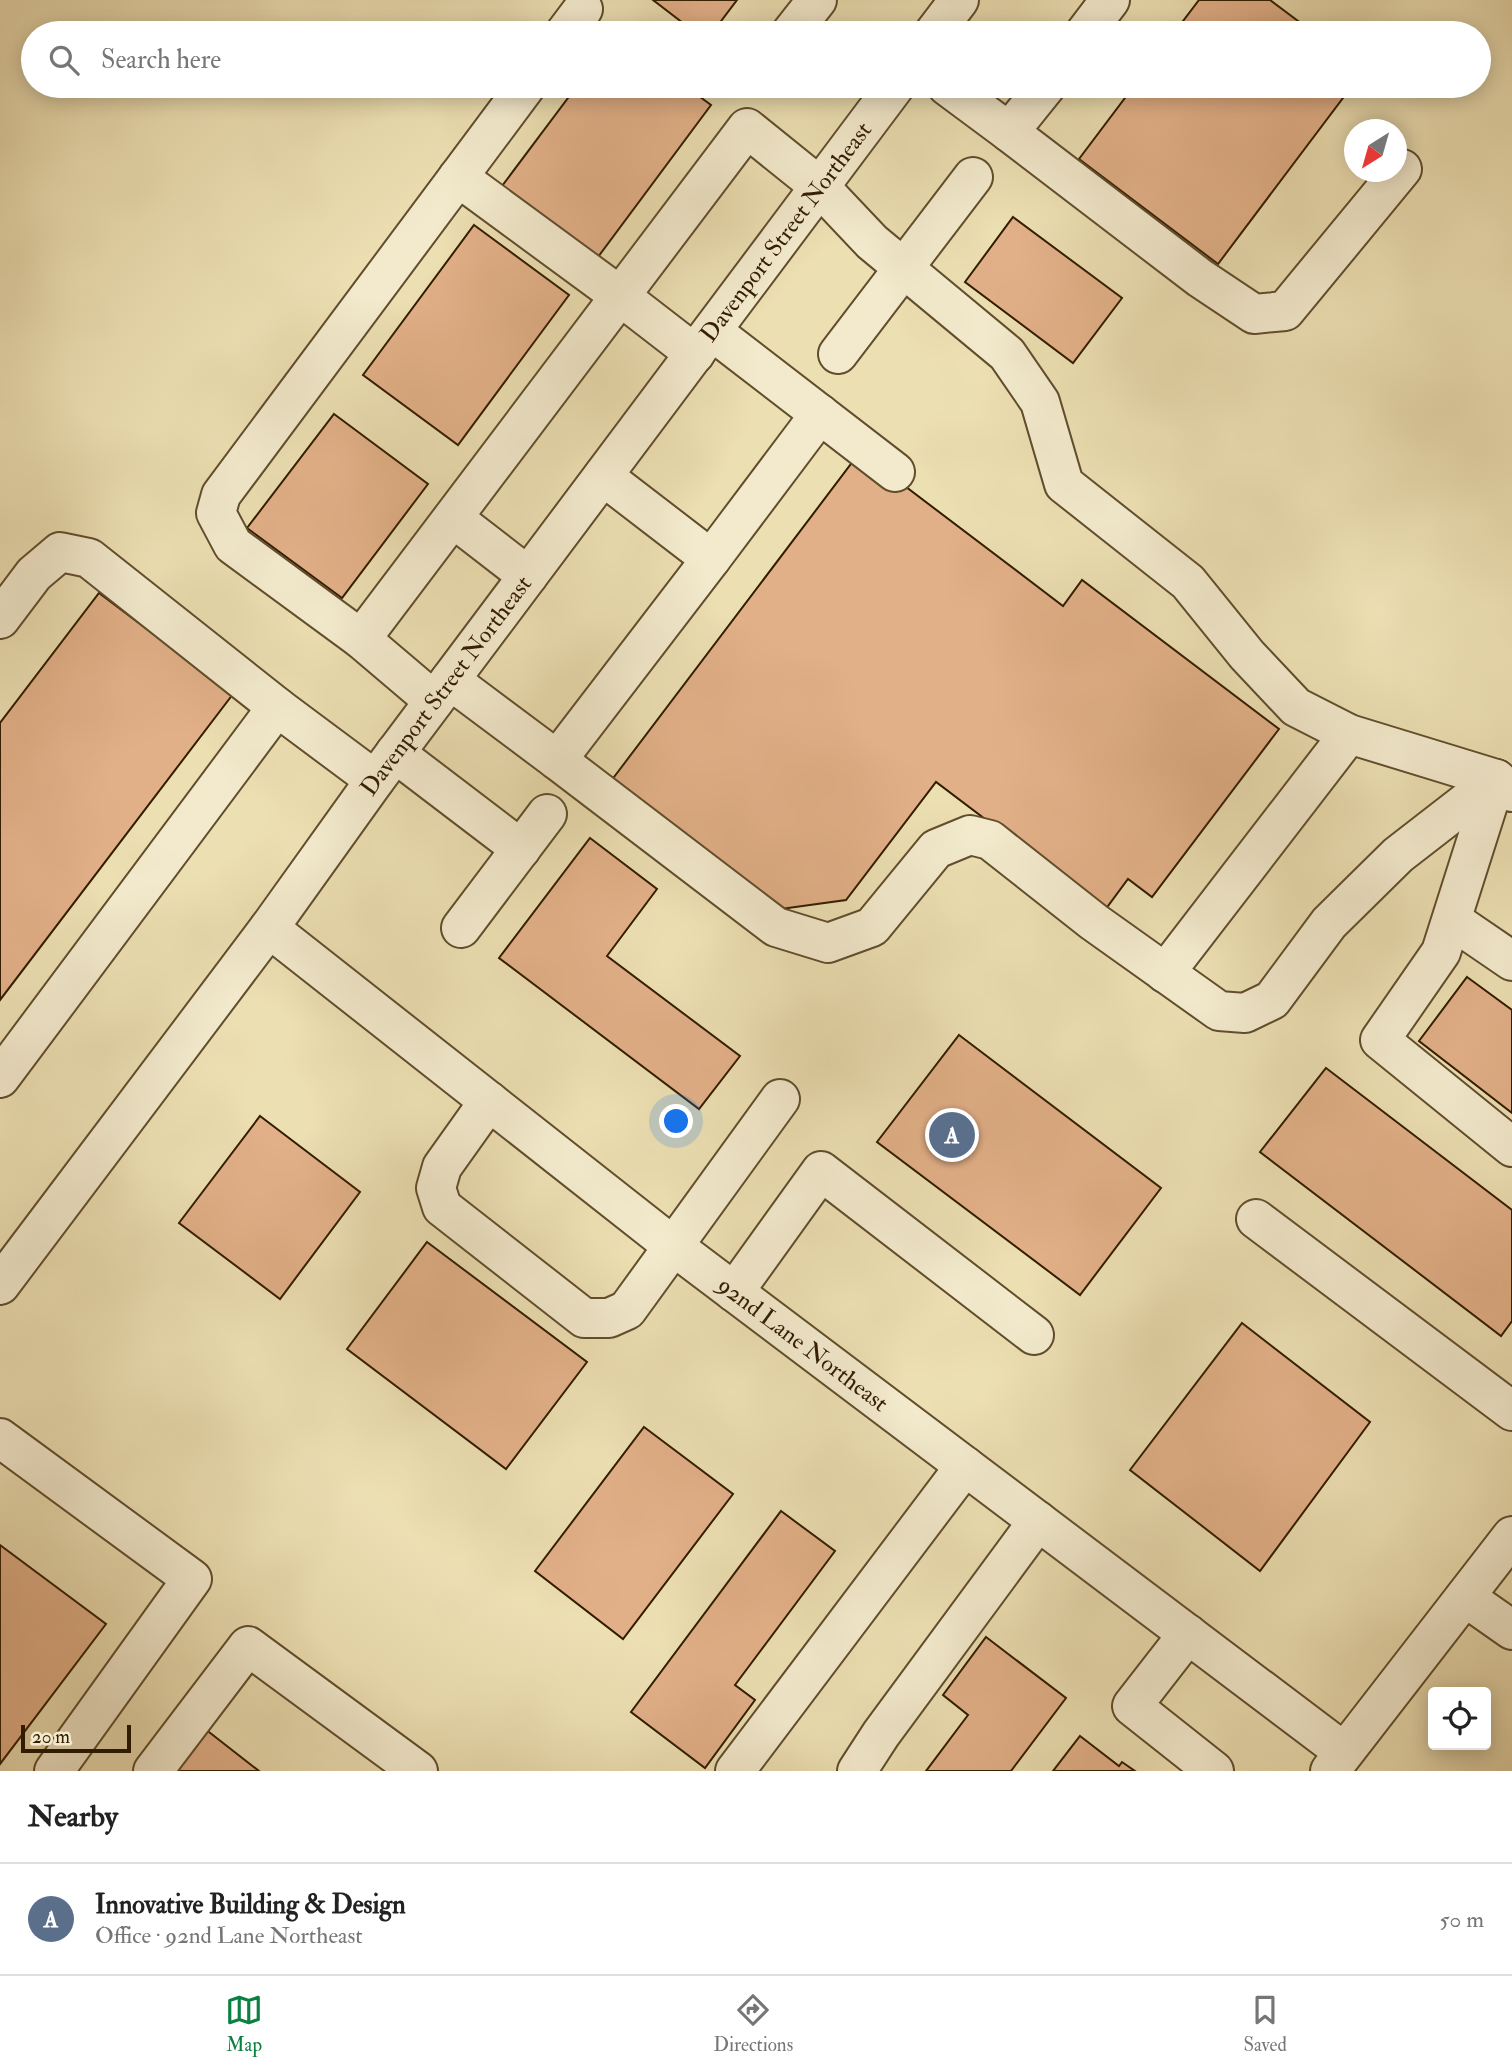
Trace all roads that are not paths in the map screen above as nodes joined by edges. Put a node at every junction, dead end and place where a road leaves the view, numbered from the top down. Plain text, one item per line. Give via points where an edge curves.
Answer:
1 (817, 0) edge
2 (1110, 0) edge
3 (800, 21) edge
4 (1094, 21) edge
5 (517, 98) edge
6 (886, 98) edge
7 (963, 98) edge
8 (1036, 98) edge
9 (1009, 132) junction
10 (458, 177) junction
11 (973, 177) dead end
12 (1391, 182) edge
13 (819, 186) junction
14 (903, 267) junction
15 (620, 296) junction
16 (703, 343) junction
17 (838, 354) dead end
18 (820, 414) junction
19 (895, 472) dead end
20 (603, 476) junction
21 (453, 518) junction
22 (710, 559) junction
23 (528, 576) junction
24 (0, 619) edge
25 (361, 639) junction
26 (442, 690) junction
27 (277, 707) junction
28 (1349, 734) junction
29 (557, 760) junction
30 (385, 767) junction
31 (1504, 785) edge
32 (547, 814) dead end
33 (521, 849) junction
34 (1452, 920) junction
35 (269, 928) junction
36 (461, 928) dead end
37 (1512, 961) edge
38 (1165, 973) junction
39 (0, 1078) edge
40 (780, 1100) dead end
41 (489, 1101) junction
42 (1512, 1147) edge
43 (1256, 1219) dead end
44 (674, 1247) junction
45 (0, 1285) edge
46 (734, 1292) junction
47 (1034, 1335) dead end
48 (1512, 1411) edge
49 (0, 1438) edge
50 (965, 1466) junction
51 (1038, 1521) junction
52 (1512, 1536) edge
53 (1465, 1597) junction
54 (1512, 1630) edge
55 (1188, 1634) junction
56 (1337, 1761) edge
57 (54, 1771) edge
58 (153, 1771) edge
59 (418, 1771) edge
60 (736, 1771) edge
61 (857, 1771) edge
62 (1214, 1771) edge

1 - 3 street
2 - 4 street
5 - 10 street
6 - 13 street, Davenport Street Northeast
7 - 9 street
8 - 9 street
9 - 12 street via 1254,314 1285,311
10 - 15 street
10 - 25 street via 221,495 216,513 233,545
11 - 14 street
13 - 14 street via 872,242
13 - 15 street via 747,128
13 - 16 street, Davenport Street Northeast
14 - 17 street
14 - 28 street via 1007,354 1040,402 1064,485 1188,582 1296,707
15 - 16 street
15 - 21 street
16 - 18 street
16 - 20 street, Davenport Street Northeast
18 - 19 street
18 - 22 street
20 - 22 street
20 - 23 street, Davenport Street Northeast
21 - 23 street
21 - 25 street
22 - 29 street
23 - 26 street, Davenport Street Northeast
24 - 27 street via 34,574 60,552 89,558
25 - 26 street
26 - 29 street
26 - 30 street, Davenport Street Northeast
27 - 30 street
27 - 39 street
28 - 31 street
28 - 38 street
29 - 38 street via 776,927 828,943 872,927 936,849 970,835 990,840
30 - 33 street
30 - 35 street, Davenport Street Northeast
31 - 34 street
31 - 38 street via 1398,855 1329,923 1272,1000 1245,1013 1219,1011
32 - 33 street
33 - 36 street
34 - 37 street
34 - 42 street via 1441,952 1380,1040
35 - 41 street, 92nd Lane Northeast
35 - 45 street, Davenport Street Northeast
40 - 44 street
41 - 44 street, 92nd Lane Northeast
41 - 44 street via 442,1167 436,1188 442,1207 584,1318 609,1318 627,1310
43 - 48 street
44 - 46 street, 92nd Lane Northeast
46 - 47 street via 821,1171
46 - 50 street, 92nd Lane Northeast
49 - 57 street via 192,1578
50 - 51 street, 92nd Lane Northeast
50 - 60 street
51 - 55 street, 92nd Lane Northeast
51 - 61 street
52 - 53 street
53 - 54 street
53 - 56 street
55 - 56 street, 92nd Lane Northeast
55 - 62 street via 1132,1706
58 - 59 street via 248,1646

